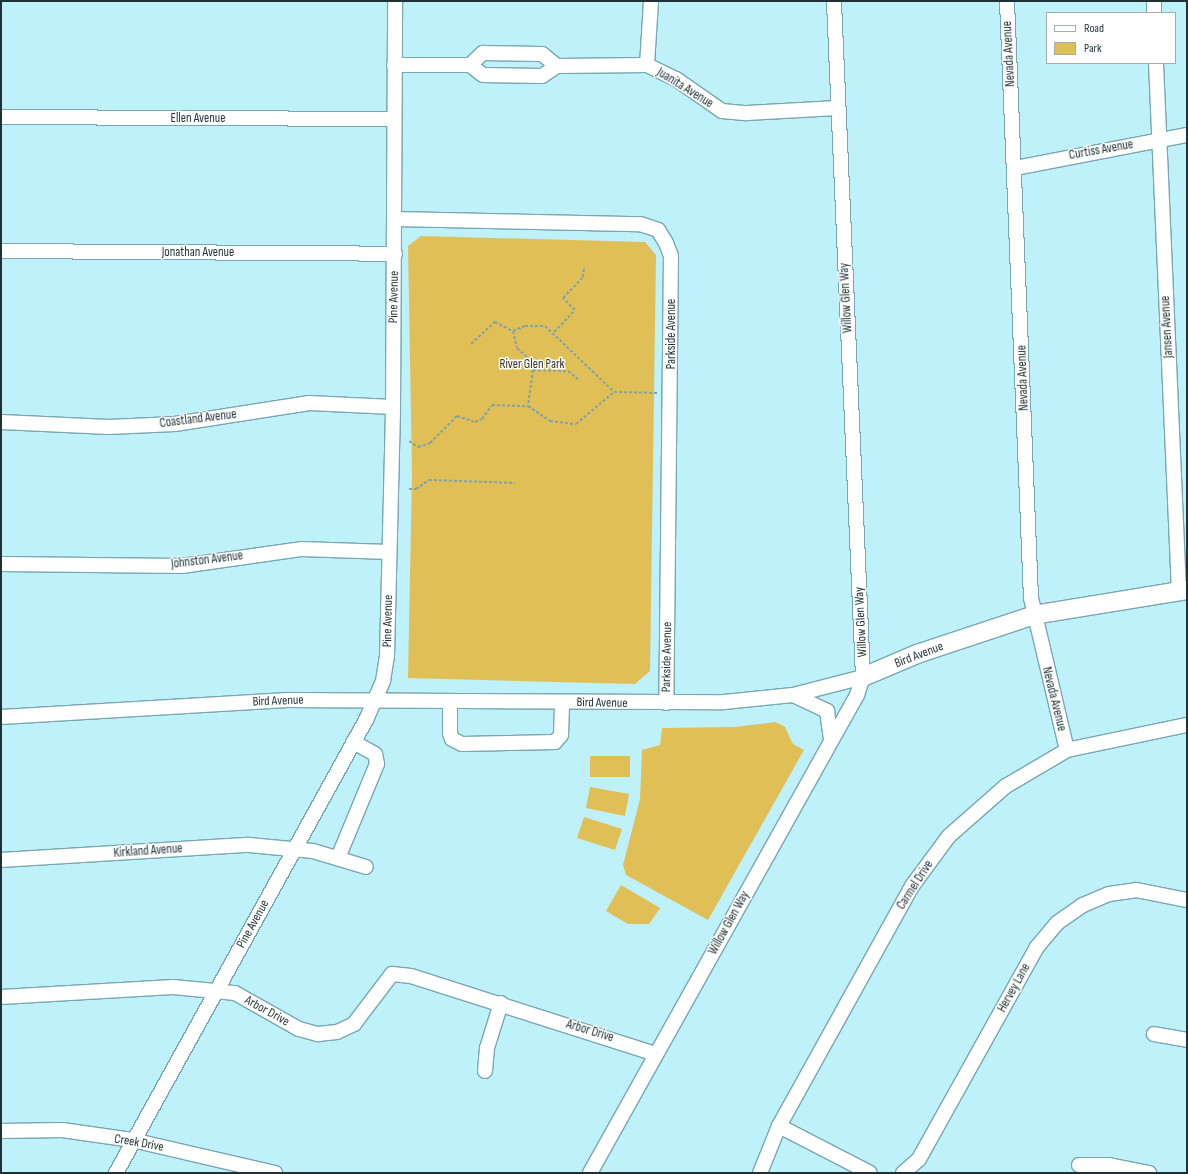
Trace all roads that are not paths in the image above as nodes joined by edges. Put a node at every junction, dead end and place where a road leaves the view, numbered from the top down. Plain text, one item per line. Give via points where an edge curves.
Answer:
1 (395, 1) edge
2 (651, 1) edge
3 (834, 1) edge
4 (1006, 1) edge
5 (1154, 1) edge
6 (1154, 12) edge
7 (1156, 64) edge
8 (394, 65) junction
9 (470, 65) junction
10 (647, 65) junction
11 (557, 66) junction
12 (837, 108) junction
13 (1, 117) edge
14 (394, 119) junction
15 (1187, 135) edge
16 (1158, 140) junction
17 (1016, 168) junction
18 (395, 220) junction
19 (1, 251) edge
20 (395, 254) junction
21 (393, 407) junction
22 (1, 422) edge
23 (389, 552) junction
24 (1, 564) edge
25 (1183, 590) edge
26 (1034, 615) junction
27 (864, 677) junction
28 (793, 695) junction
29 (377, 701) junction
30 (450, 701) junction
31 (562, 702) junction
32 (666, 704) junction
33 (1, 717) edge
34 (1187, 725) edge
35 (831, 741) junction
36 (353, 742) junction
37 (1067, 750) junction
38 (294, 850) junction
39 (338, 858) junction
40 (1, 860) edge
41 (366, 867) dead end
42 (1187, 900) edge
43 (215, 991) junction
44 (1, 997) edge
45 (501, 1003) junction
46 (1154, 1034) dead end
47 (1187, 1040) edge
48 (656, 1054) junction
49 (486, 1071) dead end
50 (779, 1126) junction
51 (1, 1131) edge
52 (132, 1140) junction
53 (1079, 1165) dead end
54 (116, 1173) edge
55 (275, 1173) edge
56 (590, 1173) edge
57 (760, 1173) edge
58 (870, 1173) edge
59 (903, 1173) edge
60 (1149, 1173) edge

1 - 8 street, Pine Avenue
2 - 10 street
3 - 12 street, Willow Glen Way
4 - 17 street, Nevada Avenue
5 - 6 street
7 - 16 street, Jansen Avenue
8 - 9 street
8 - 14 street, Pine Avenue
9 - 11 street, Juanita Avenue via 483,75 542,76
9 - 11 street via 483,53 542,54
10 - 11 street, Juanita Avenue
10 - 12 street, Juanita Avenue via 676,79 722,111 747,113
12 - 27 street, Willow Glen Way
13 - 14 street, Ellen Avenue
14 - 18 street, Pine Avenue
15 - 16 street, Curtiss Avenue
16 - 17 street, Curtiss Avenue
16 - 25 street, Jansen Avenue
17 - 26 street, Nevada Avenue via 1030,598
18 - 20 street, Pine Avenue
18 - 32 street, Parkside Avenue via 640,224 658,230 671,256
19 - 20 street, Jonathan Avenue
20 - 21 street, Pine Avenue
21 - 22 street, Coastland Avenue via 309,403 175,424 109,426
21 - 23 street, Pine Avenue
23 - 24 street, Johnston Avenue via 301,550 182,566
23 - 29 street, Pine Avenue via 387,656
25 - 26 main road, Bird Avenue
26 - 27 main road, Bird Avenue via 917,654
26 - 37 street, Nevada Avenue
27 - 28 street, Bird Avenue
27 - 35 street, Willow Glen Way
28 - 32 street, Bird Avenue via 724,702
28 - 35 street via 827,711
29 - 30 street, Bird Avenue
29 - 33 street, Bird Avenue via 287,700
29 - 36 street, Pine Avenue
30 - 31 street, Bird Avenue
30 - 31 street via 450,734 452,739 462,744 555,742 561,735
31 - 32 street, Bird Avenue
34 - 37 street, Carmel Drive
35 - 48 street, Willow Glen Way
36 - 38 street, Pine Avenue
36 - 39 street via 375,754 377,764
37 - 50 street, Carmel Drive via 1006,786 949,836 912,886
38 - 39 street, Kirkland Avenue
38 - 40 street, Kirkland Avenue via 249,845
38 - 43 street, Pine Avenue
39 - 41 street, Kirkland Avenue
42 - 59 street, Hervey Lane via 1136,890 1109,894 1083,905 1057,923 1037,947 919,1159
43 - 44 street, Arbor Drive via 173,987
43 - 45 street, Arbor Drive via 235,993 299,1029 318,1034 337,1032 354,1024 392,974 411,976
43 - 52 street, Pine Avenue
45 - 48 street, Arbor Drive
45 - 49 street via 487,1048
46 - 47 street
48 - 56 street, Willow Glen Way
50 - 57 street, Carmel Drive
50 - 58 street
51 - 52 street, Creek Drive via 62,1130
52 - 54 street, Pine Avenue
52 - 55 street, Creek Drive
53 - 60 street via 1109,1165

